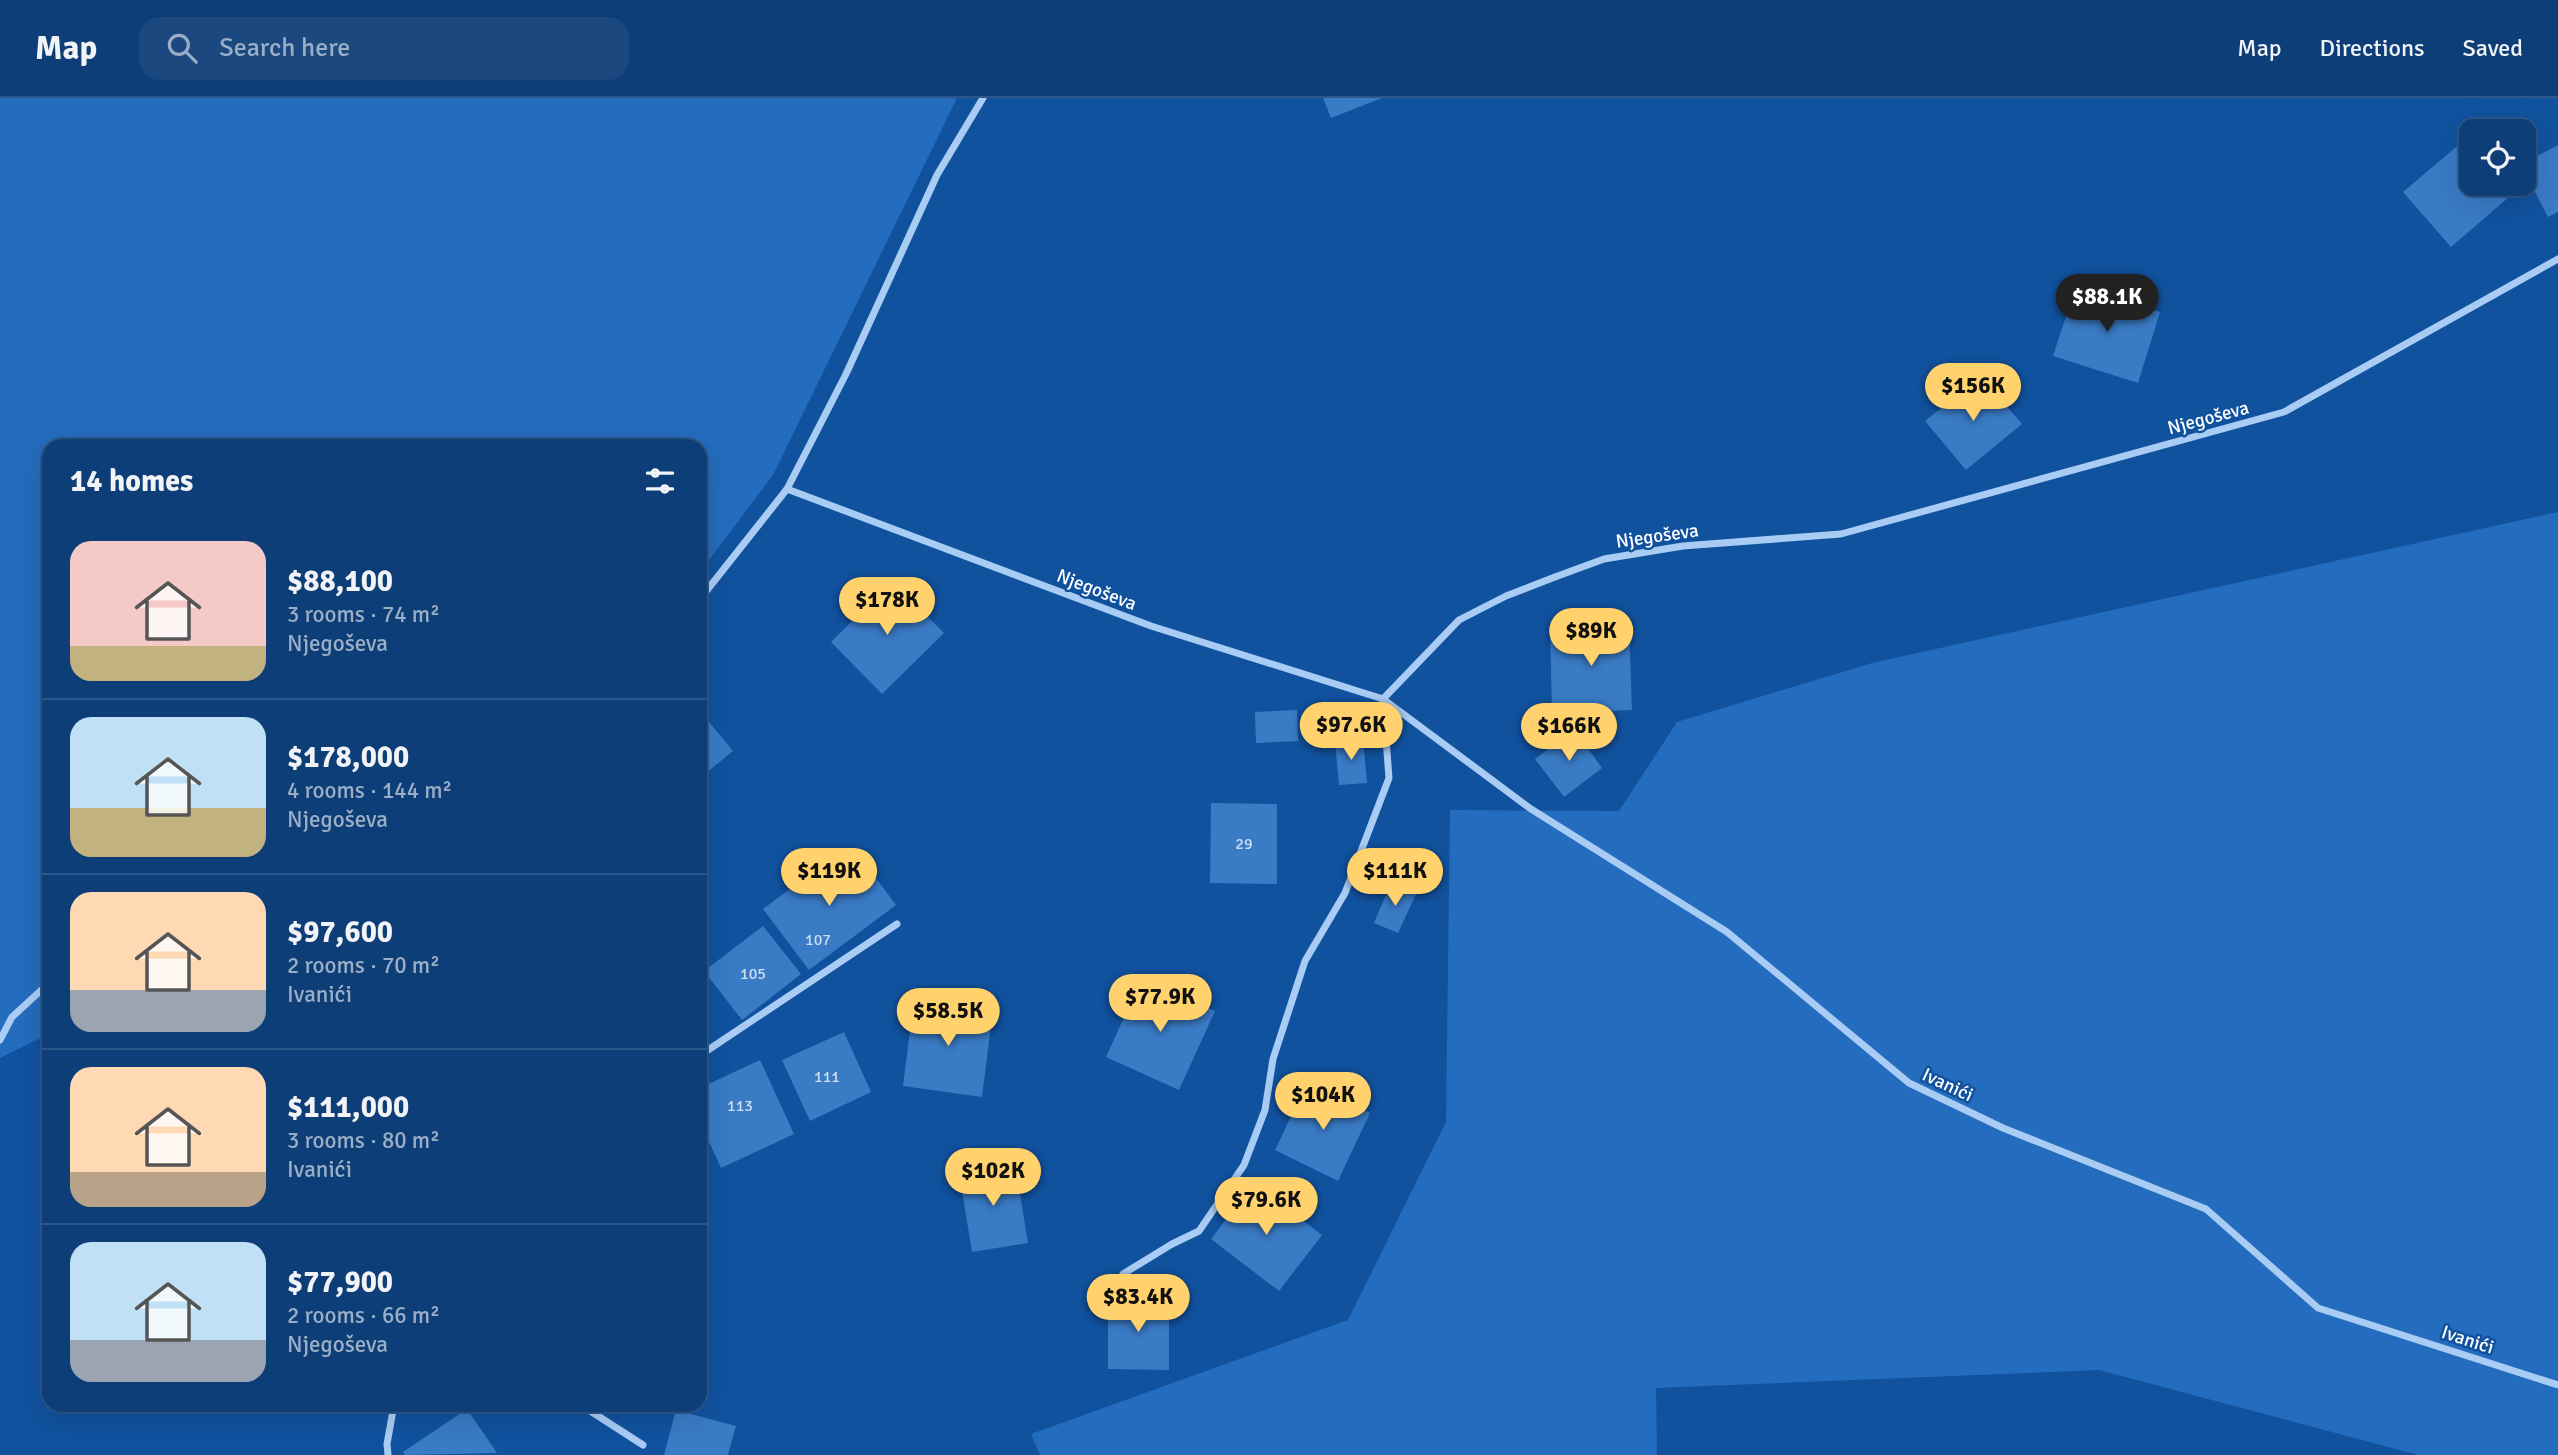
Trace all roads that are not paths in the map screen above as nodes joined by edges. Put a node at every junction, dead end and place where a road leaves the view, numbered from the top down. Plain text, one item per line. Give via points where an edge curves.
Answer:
1 (983, 98) edge
2 (2558, 259) edge
3 (787, 489) junction
4 (707, 590) edge
5 (1383, 699) junction
6 (897, 924) dead end
7 (42, 989) edge
8 (0, 1040) edge
9 (707, 1050) edge
10 (1123, 1274) dead end
11 (2558, 1385) edge
12 (393, 1412) edge
13 (592, 1412) edge
14 (643, 1445) dead end
15 (388, 1455) edge

1 - 3 street via 937,175 846,374
2 - 5 street, Njegoševa via 2284,412 1841,534 1683,547 1604,559 1567,572 1459,620
3 - 4 street
3 - 5 street, Njegoševa via 1151,626
5 - 10 street via 1389,778 1345,893 1305,961 1273,1059 1265,1110 1244,1165 1199,1231
5 - 11 street, Ivanići via 1531,810 1727,932 1909,1083 2003,1128 2206,1209 2318,1308
6 - 9 street
7 - 8 street via 12,1017
12 - 15 street
13 - 14 street

